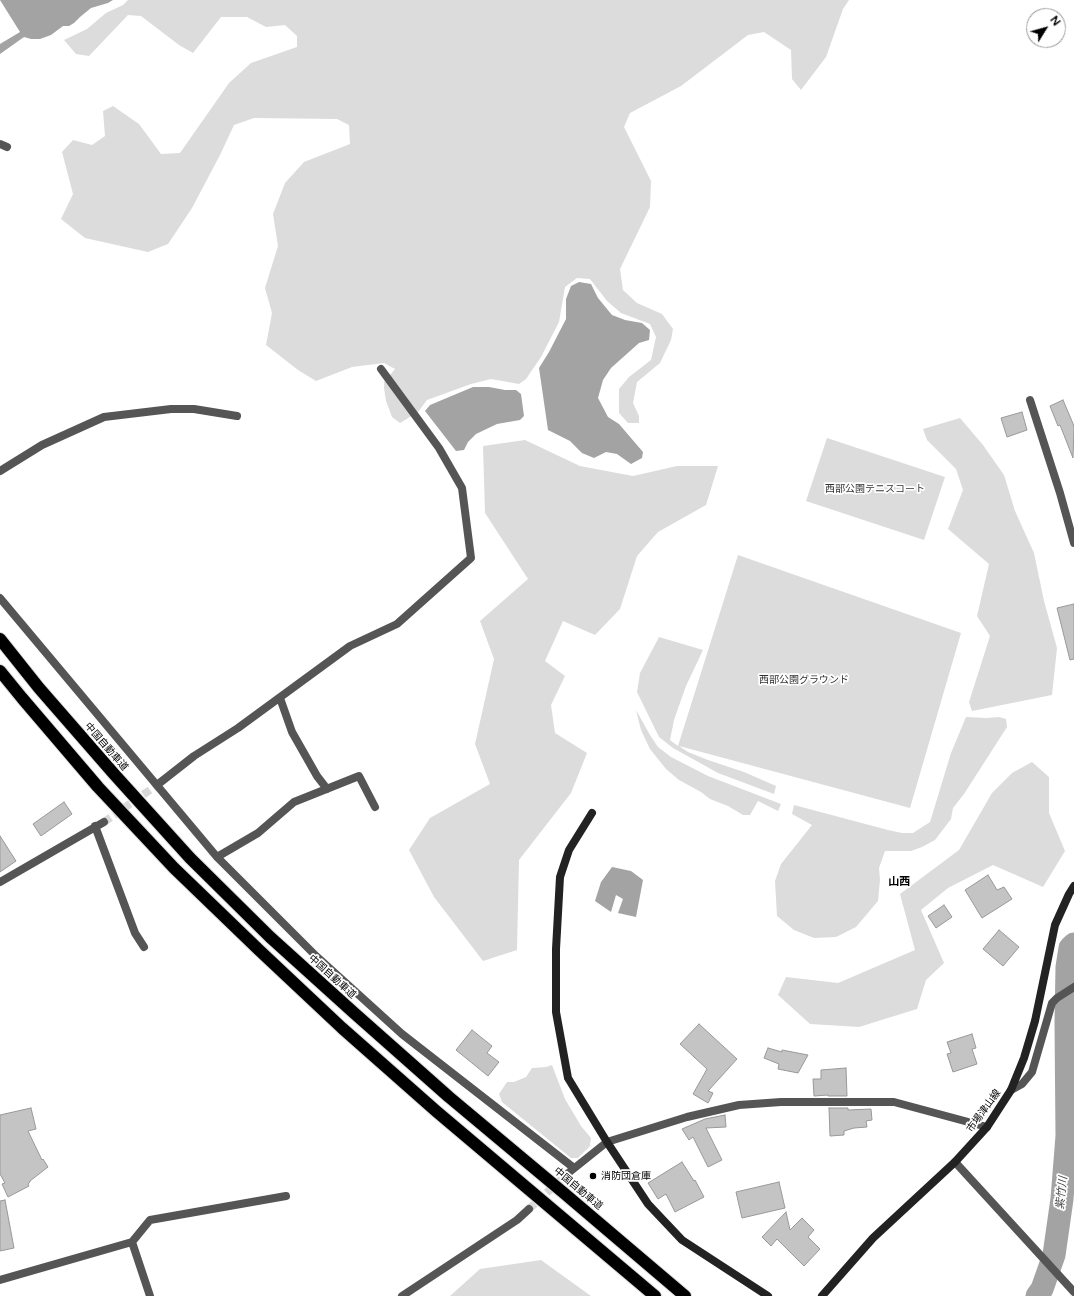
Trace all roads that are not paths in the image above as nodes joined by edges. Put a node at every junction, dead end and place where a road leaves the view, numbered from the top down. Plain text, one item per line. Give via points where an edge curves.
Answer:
1 (381, 369) dead end
2 (1030, 400) dead end
3 (237, 416) dead end
4 (0, 471) edge
5 (1074, 543) edge
6 (0, 598) edge
7 (0, 639) edge
8 (0, 671) edge
9 (280, 698) junction
10 (156, 785) junction
11 (327, 789) junction
12 (375, 806) dead end
13 (592, 813) dead end
14 (104, 822) tunnel mouth
15 (95, 826) junction
16 (217, 857) junction
17 (0, 882) edge
18 (1074, 886) edge
19 (144, 947) dead end
20 (1074, 987) edge
21 (1011, 1090) junction
22 (987, 1127) junction
23 (607, 1142) junction
24 (955, 1162) junction
25 (574, 1168) junction
26 (567, 1174) tunnel mouth
27 (286, 1196) dead end
28 (529, 1209) tunnel mouth
29 (132, 1242) junction
30 (0, 1280) edge
31 (1074, 1292) edge
32 (150, 1296) edge
33 (402, 1296) edge
34 (655, 1296) edge
35 (685, 1296) edge
36 (768, 1296) edge
37 (822, 1296) edge

1 - 9 street via 439,448 462,488 471,558 397,624 350,646
2 - 5 street
3 - 4 street via 194,409 171,409 104,417 42,445
6 - 10 street
7 - 35 highway, 中国自動車道 via 39,688 190,858 270,937 449,1097
8 - 34 highway via 98,787 174,868 259,950 436,1111
9 - 10 street
9 - 11 street via 292,732
10 - 16 street
11 - 12 street via 359,776
11 - 16 street via 294,802 258,832
13 - 23 street via 570,850 560,877 556,1012 568,1078
14 - 15 street
15 - 17 street
15 - 19 street via 135,933
16 - 25 street via 316,956 402,1034
18 - 21 street, 市場津山線 via 1056,925 1035,1022
20 - 21 street via 1052,1003 1032,1072 1022,1084
21 - 22 street, 市場津山線
22 - 23 street via 894,1102 781,1102 739,1105 687,1117
22 - 24 street, 市場津山線
23 - 25 street
23 - 36 street via 648,1204 682,1240
24 - 31 street
24 - 37 street, 市場津山線 via 872,1238
25 - 26 street
27 - 29 street via 150,1220
28 - 33 street via 517,1220
29 - 30 street
29 - 32 street

